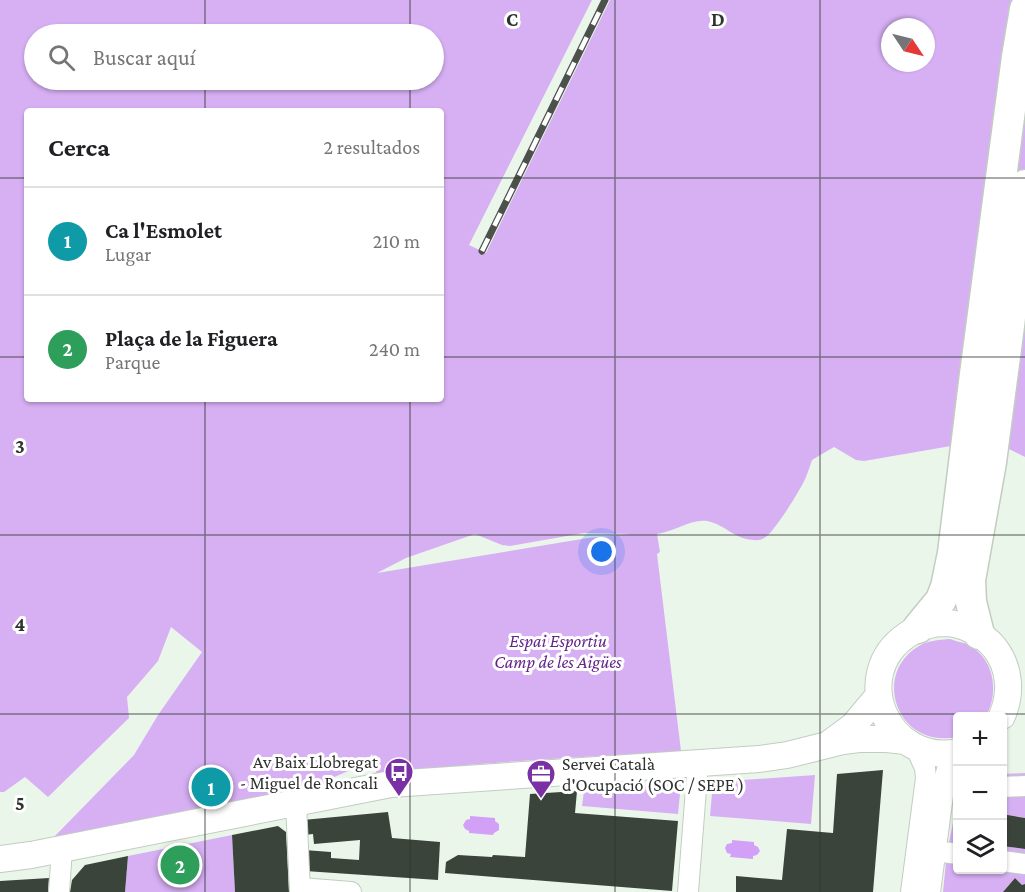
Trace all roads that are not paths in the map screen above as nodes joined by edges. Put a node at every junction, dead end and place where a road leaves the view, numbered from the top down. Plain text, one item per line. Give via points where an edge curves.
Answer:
1 (1015, 0) edge
2 (1025, 9) edge
3 (1017, 57) junction
4 (1025, 185) edge
5 (1025, 248) edge
6 (1010, 316) junction
7 (918, 628) junction
8 (979, 634) junction
9 (1016, 684) edge
10 (879, 695) junction
11 (1025, 710) edge
12 (1004, 712) edge
13 (1007, 719) edge
14 (827, 745) junction
15 (910, 745) junction
16 (953, 754) edge
17 (953, 760) edge
18 (699, 763) junction
19 (1025, 786) edge
20 (1007, 787) edge
21 (296, 803) junction
22 (62, 849) junction
23 (936, 851) junction
24 (953, 853) edge
25 (5, 856) edge
26 (1007, 862) edge
27 (1025, 864) edge
28 (300, 890) edge
29 (59, 892) edge
30 (351, 892) edge
31 (688, 892) edge
32 (912, 892) edge
33 (930, 892) edge

1 - 3 highway
2 - 3 highway
3 - 7 highway via 954,553 944,594
4 - 6 highway
5 - 6 highway
6 - 8 highway via 991,462 970,580 970,602
7 - 8 main road via 953,624
7 - 10 main road via 904,636 888,655 881,670
8 - 9 main road via 995,649
9 - 12 main road
10 - 14 main road via 853,726
10 - 15 main road via 889,724
11 - 13 main road
14 - 15 main road via 859,739 887,739
14 - 18 main road via 774,758
15 - 16 main road via 938,754
15 - 32 street via 925,768 926,778
17 - 23 street via 946,773
18 - 21 main road via 391,784
18 - 31 street
19 - 20 street
21 - 22 main road
21 - 28 street
22 - 25 main road
22 - 29 street
23 - 24 street
23 - 33 street
26 - 27 street
28 - 30 street

